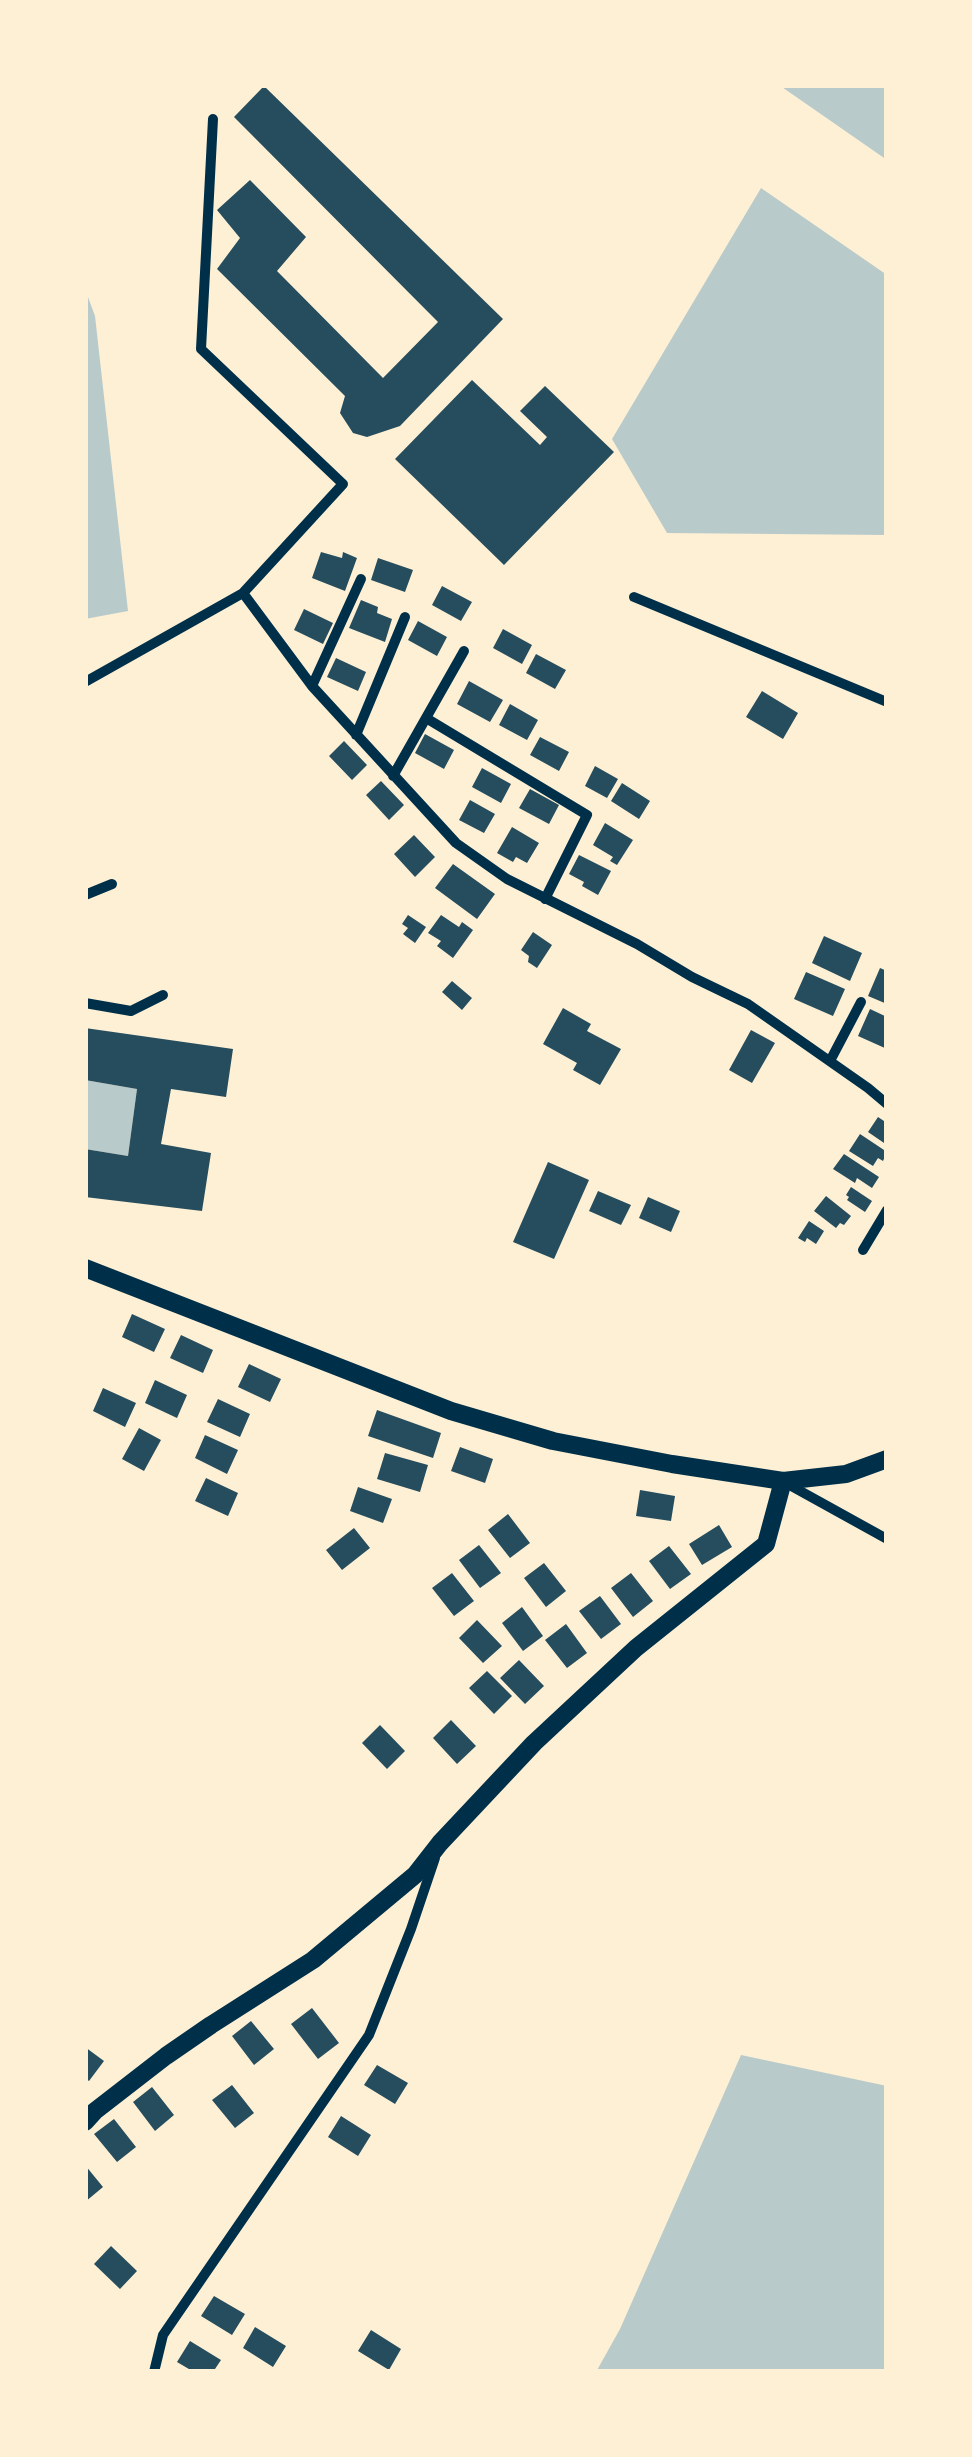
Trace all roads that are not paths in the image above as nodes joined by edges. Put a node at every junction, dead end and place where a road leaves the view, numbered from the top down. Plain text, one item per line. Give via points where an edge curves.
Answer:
1 (214, 119) dead end
2 (361, 579) dead end
3 (243, 594) junction
4 (634, 597) dead end
5 (405, 617) dead end
6 (464, 651) dead end
7 (85, 682) edge
8 (312, 686) junction
9 (887, 702) edge
10 (426, 718) junction
11 (356, 735) junction
12 (393, 776) junction
13 (112, 884) dead end
14 (85, 895) edge
15 (545, 899) junction
16 (163, 996) dead end
17 (861, 1002) dead end
18 (85, 1003) edge
19 (830, 1061) junction
20 (887, 1104) edge
21 (887, 1210) edge
22 (863, 1250) dead end
23 (85, 1268) edge
24 (887, 1459) edge
25 (783, 1481) junction
26 (887, 1538) edge
27 (440, 1842) junction
28 (85, 2122) edge
29 (154, 2372) edge

1 - 3 street via 201,350 344,484
2 - 8 street
3 - 7 street
3 - 8 street
4 - 9 street
5 - 11 street
6 - 10 street
8 - 11 street
10 - 12 street
10 - 15 street via 587,814
11 - 12 street
12 - 15 street via 466,852
13 - 14 street
15 - 19 street via 748,1004
16 - 18 street via 131,1011
17 - 19 street
19 - 20 street
21 - 22 street
23 - 25 main road via 451,1411 554,1441
24 - 25 main road via 846,1474
25 - 26 street
25 - 27 main road via 766,1544 636,1648
27 - 28 main road via 415,1875 313,1960 166,2056
27 - 29 street via 370,2034 163,2335

